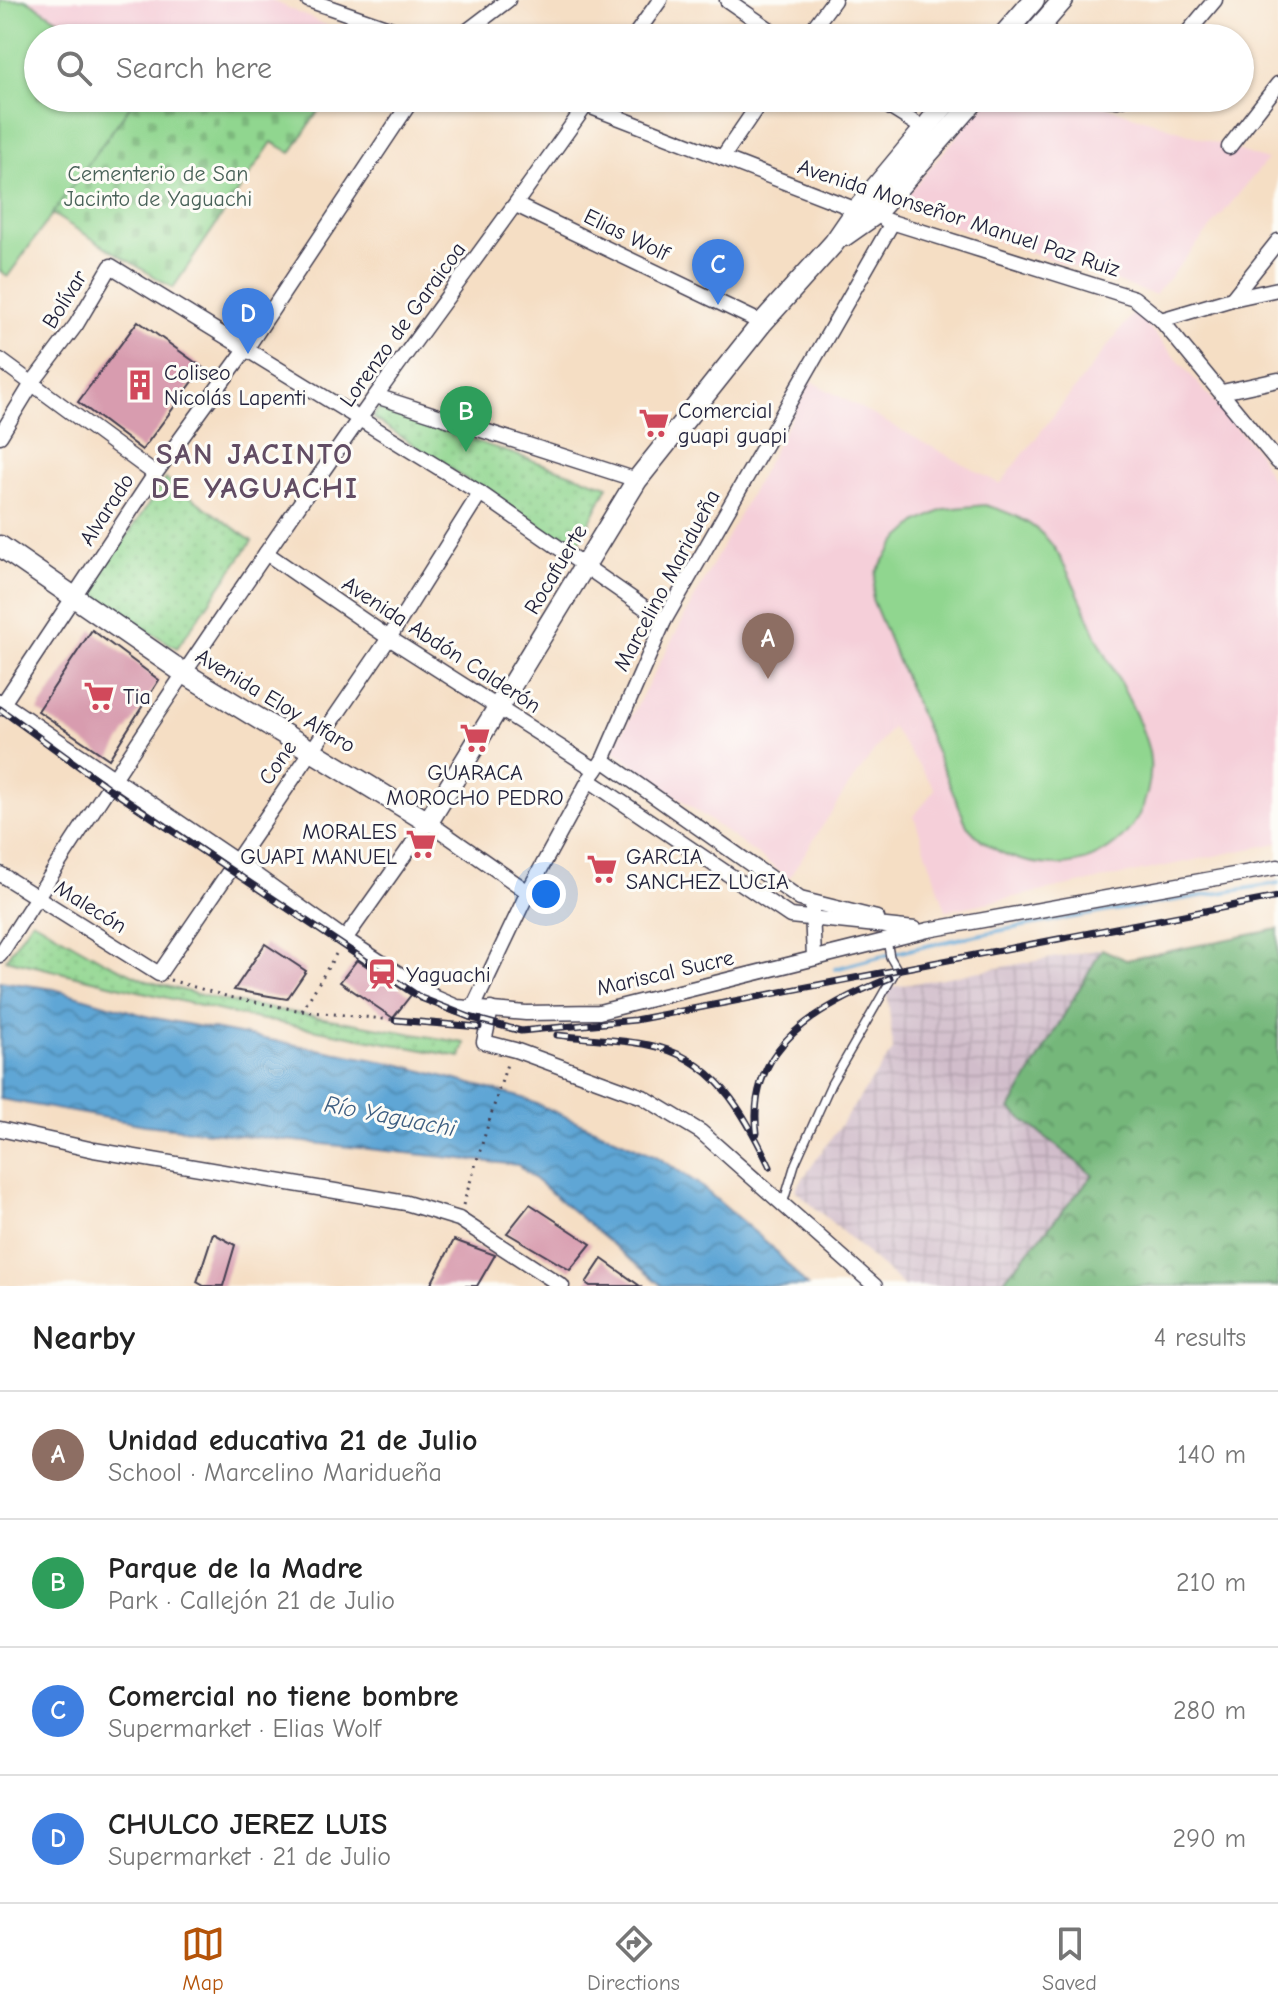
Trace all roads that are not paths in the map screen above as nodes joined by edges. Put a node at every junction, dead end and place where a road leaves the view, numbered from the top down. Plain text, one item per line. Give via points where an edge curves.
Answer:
1 (308, 0) edge
2 (508, 0) edge
3 (660, 0) edge
4 (727, 0) edge
5 (834, 0) edge
6 (1034, 0) edge
7 (1063, 0) edge
8 (1215, 0) edge
9 (327, 3) edge
10 (382, 24) edge
11 (476, 24) edge
12 (643, 24) edge
13 (762, 24) edge
14 (816, 24) edge
15 (1013, 24) edge
16 (1042, 24) edge
17 (1195, 24) edge
18 (1278, 84) edge
19 (404, 112) edge
20 (581, 112) edge
21 (612, 112) edge
22 (753, 112) edge
23 (897, 112) edge
24 (937, 112) edge
25 (965, 112) edge
26 (923, 128) junction
27 (1229, 147) dead end
28 (722, 158) junction
29 (516, 205) junction
30 (874, 216) junction
31 (1278, 241) edge
32 (1278, 289) edge
33 (1232, 299) junction
34 (1161, 320) junction
35 (762, 323) junction
36 (246, 349) junction
37 (0, 360) edge
38 (1278, 380) edge
39 (33, 382) junction
40 (1222, 392) junction
41 (376, 396) junction
42 (359, 418) junction
43 (0, 436) edge
44 (1277, 459) edge
45 (155, 474) junction
46 (637, 480) junction
47 (480, 493) junction
48 (0, 546) edge
49 (266, 553) junction
50 (584, 567) junction
51 (75, 598) junction
52 (664, 621) junction
53 (389, 638) junction
54 (184, 673) junction
55 (1, 704) edge
56 (499, 708) junction
57 (313, 750) junction
58 (596, 770) junction
59 (115, 781) junction
60 (428, 822) junction
61 (236, 861) junction
62 (1278, 867) edge
63 (0, 874) edge
64 (528, 892) junction
65 (37, 898) junction
66 (812, 902) junction
67 (812, 919) junction
68 (928, 930) junction
69 (345, 939) junction
70 (887, 939) junction
71 (0, 955) edge
72 (814, 958) junction
73 (159, 974) joint
74 (473, 1008) junction
75 (491, 1009) junction
76 (0, 1129) edge
77 (783, 1204) junction
78 (562, 1286) edge
79 (875, 1286) edge

1 - 9 street
2 - 11 street
3 - 12 street
4 - 13 street
5 - 14 street
6 - 15 street
7 - 16 street
8 - 17 street
9 - 10 street
18 - 27 street
19 - 36 street, Alvarado
20 - 29 street, Lorenzo de Garaicoa
21 - 28 street, Avenida Monseñor Manuel Paz Ruiz
22 - 28 street
23 - 26 street
24 - 26 street
25 - 30 street
26 - 30 street
28 - 30 street, Avenida Monseñor Manuel Paz Ruiz
29 - 35 street, Elias Wolf
29 - 41 street, Lorenzo de Garaicoa
30 - 34 street, Avenida Monseñor Manuel Paz Ruiz via 1134,298
30 - 35 street, Rocafuerte via 834,243
30 - 52 street, Marcelino Maridueña
31 - 33 street
32 - 33 street
33 - 34 street
34 - 40 street, Avenida Monseñor Manuel Paz Ruiz
35 - 46 street, Rocafuerte
36 - 39 street, Bolívar via 111,266
36 - 42 street
36 - 45 street, Alvarado
37 - 39 street
38 - 40 street
39 - 43 street, Bolívar
39 - 45 street
40 - 44 street, Avenida Monseñor Manuel Paz Ruiz
41 - 42 street, Lorenzo de Garaicoa
41 - 46 street
42 - 47 street
42 - 49 street, Lorenzo de Garaicoa
45 - 51 street, Alvarado
46 - 50 street, Rocafuerte
47 - 50 street
47 - 53 street, Cone
48 - 51 street, Avenida Eloy Alfaro
49 - 53 street, Avenida Abdón Calderón
49 - 54 street, Lorenzo de Garaicoa
50 - 52 street
50 - 56 street, Rocafuerte
51 - 54 street, Avenida Eloy Alfaro
51 - 55 street, Alvarado
52 - 58 street, Marcelino Maridueña
53 - 56 street, Avenida Abdón Calderón
53 - 57 street, Cone
54 - 57 street, Avenida Eloy Alfaro
54 - 59 street, Lorenzo de Garaicoa
55 - 59 street, Mariscal Sucre
56 - 58 street, Avenida Abdón Calderón
56 - 60 street, Rocafuerte
57 - 60 street, Avenida Eloy Alfaro
57 - 61 street, Cone
58 - 64 street, Marcelino Maridueña
58 - 66 street, Avenida Abdón Calderón
58 - 67 street, Avenida Abdón Calderón via 790,916
59 - 61 street, Mariscal Sucre
59 - 65 street, Lorenzo de Garaicoa
60 - 64 street, Avenida Eloy Alfaro
60 - 69 street, Rocafuerte
61 - 69 street, Mariscal Sucre
61 - 73 street, Cone
62 - 68 street, Mariscal Sucre
63 - 65 street, Malecón
64 - 74 street, Marcelino Maridueña
65 - 71 street, Lorenzo de Garaicoa
65 - 73 street, Malecón
66 - 67 street
66 - 68 street, Avenida Abdón Calderón
67 - 68 street, Avenida Abdón Calderón
67 - 72 street
68 - 70 street, Mariscal Sucre
69 - 74 street, Mariscal Sucre via 436,998
70 - 72 street, Mariscal Sucre
70 - 77 lane via 897,969 831,1084
72 - 75 street, Mariscal Sucre via 599,1012
74 - 75 street, Mariscal Sucre
75 - 77 street via 484,1042 643,1097 701,1132
76 - 78 street via 406,1203 459,1219
77 - 79 street

